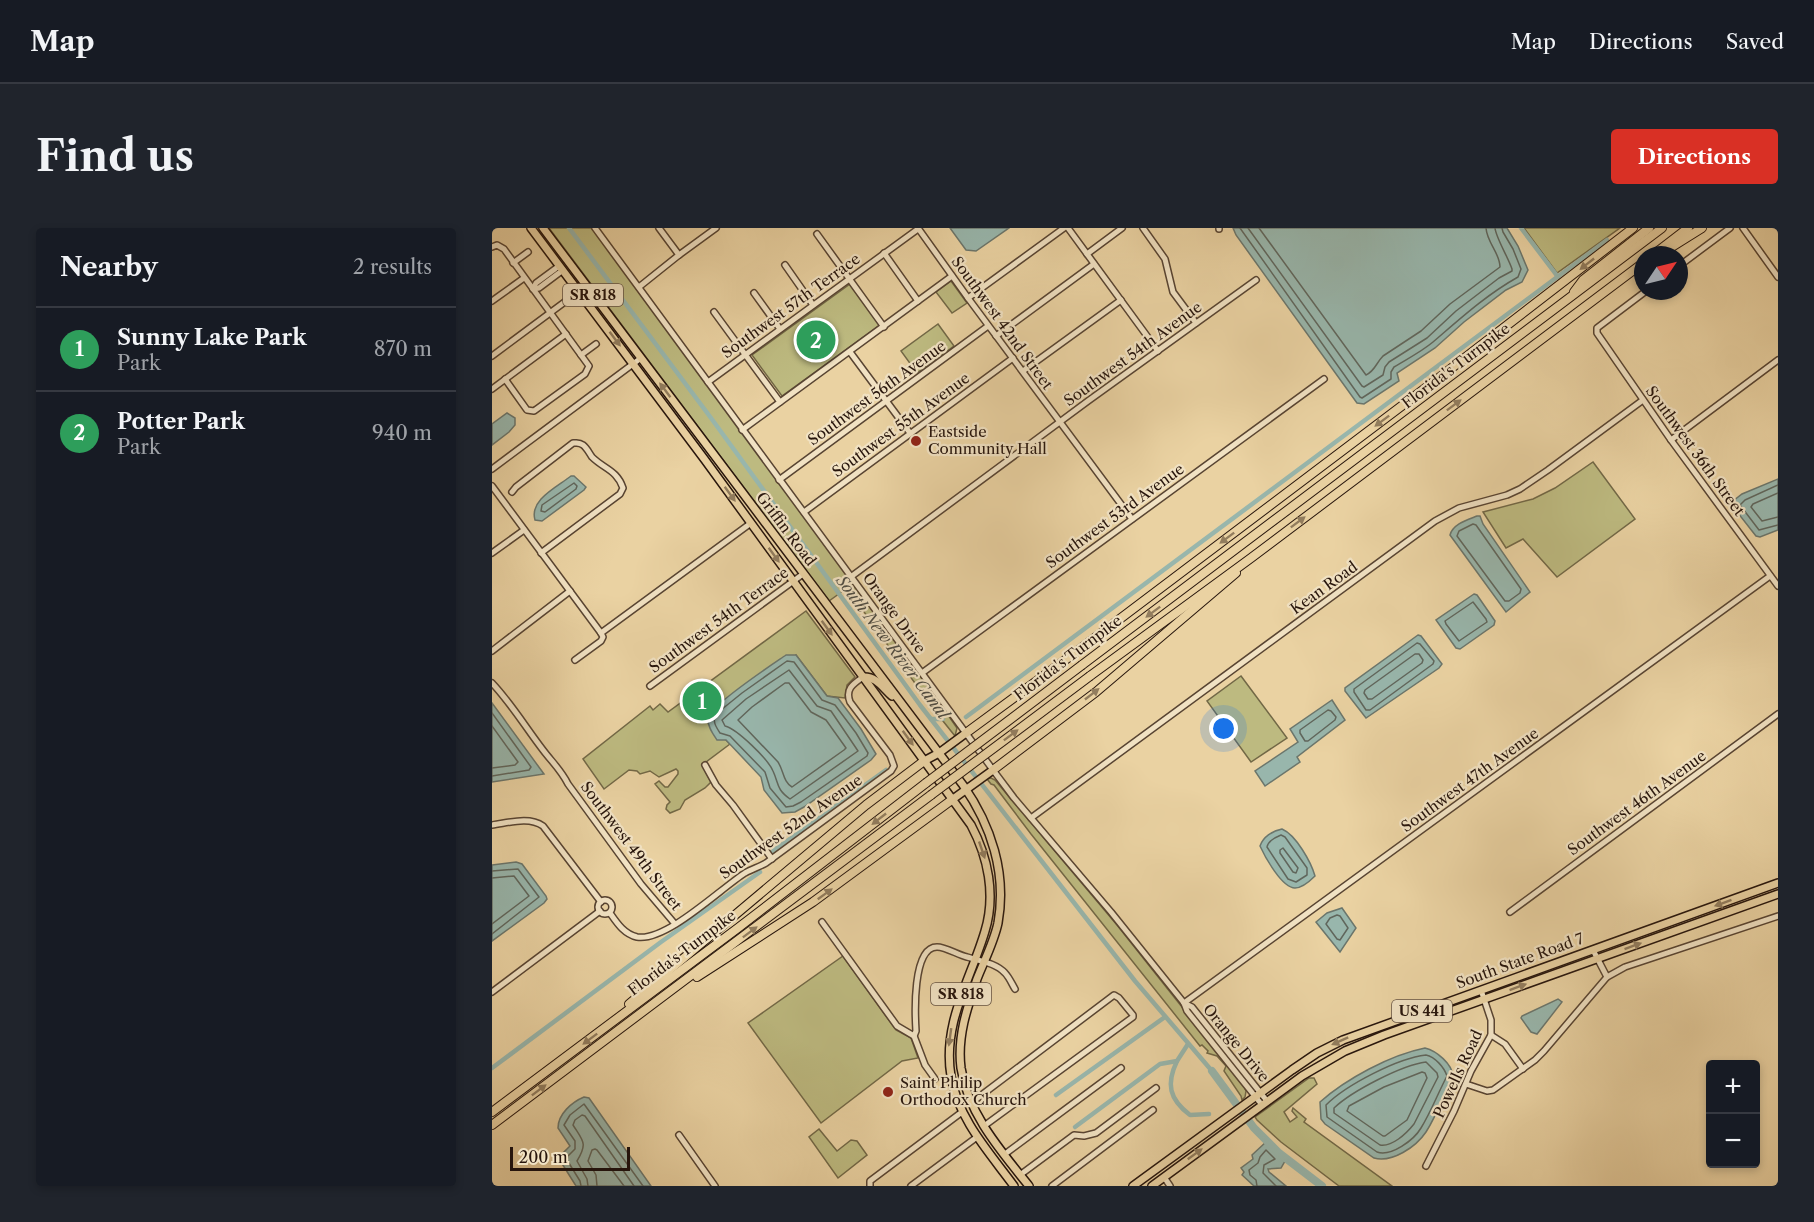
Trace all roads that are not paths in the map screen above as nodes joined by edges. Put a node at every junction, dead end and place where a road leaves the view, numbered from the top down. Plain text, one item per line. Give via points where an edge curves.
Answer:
1 (531, 228) edge
2 (543, 228) edge
3 (595, 228) edge
4 (659, 228) edge
5 (716, 228) edge
6 (1066, 228) edge
7 (1122, 228) edge
8 (1143, 228) edge
9 (1633, 228) edge
10 (1649, 228) edge
11 (1662, 228) edge
12 (1688, 228) edge
13 (1702, 228) edge
14 (1730, 228) edge
15 (1743, 228) edge
16 (918, 229) edge
17 (817, 234) dead end
18 (1665, 246) edge
19 (1673, 246) edge
20 (492, 247) edge
21 (528, 252) dead end
22 (884, 254) junction
23 (1087, 254) junction
24 (679, 255) junction
25 (1688, 259) edge
26 (513, 262) junction
27 (1094, 264) junction
28 (785, 265) dead end
29 (561, 268) junction
30 (1634, 271) edge
31 (952, 276) junction
32 (1778, 277) edge
33 (524, 278) junction
34 (849, 279) junction
35 (1256, 280) dead end
36 (639, 286) junction
37 (532, 289) junction
38 (754, 293) dead end
39 (968, 298) junction
40 (1570, 298) junction
41 (566, 300) dead end
42 (1121, 300) junction
43 (1634, 300) edge
44 (492, 301) edge
45 (918, 301) junction
46 (599, 303) junction
47 (813, 305) junction
48 (714, 312) dead end
49 (550, 313) junction
50 (1196, 323) junction
51 (988, 326) junction
52 (884, 327) junction
53 (780, 329) junction
54 (566, 334) junction
55 (996, 336) junction
56 (596, 344) dead end
57 (1158, 351) junction
58 (850, 352) junction
59 (581, 355) junction
60 (745, 355) junction
61 (492, 356) edge
62 (641, 358) junction
63 (1012, 358) junction
64 (1778, 360) edge
65 (633, 364) junction
66 (1023, 371) junction
67 (505, 379) junction
68 (1324, 379) dead end
69 (708, 382) junction
70 (492, 388) edge
71 (1644, 400) junction
72 (886, 401) junction
73 (780, 402) junction
74 (1060, 422) junction
75 (742, 430) junction
76 (910, 433) junction
77 (1671, 440) junction
78 (694, 446) junction
79 (709, 449) junction
80 (705, 460) junction
81 (492, 469) edge
82 (724, 470) junction
83 (779, 480) junction
84 (492, 486) edge
85 (512, 492) dead end
86 (804, 512) junction
87 (1132, 519) junction
88 (751, 523) junction
89 (524, 530) junction
90 (541, 553) junction
91 (492, 554) edge
92 (1251, 558) junction
93 (803, 574) junction
94 (852, 576) junction
95 (1770, 576) junction
96 (793, 581) junction
97 (1778, 586) edge
98 (570, 591) junction
99 (601, 633) junction
100 (492, 651) edge
101 (867, 658) junction
102 (575, 660) dead end
103 (922, 673) junction
104 (863, 677) junction
105 (492, 682) edge
106 (650, 686) dead end
107 (903, 706) junction
108 (1778, 714) edge
109 (966, 733) junction
110 (942, 751) junction
111 (924, 761) junction
112 (705, 765) dead end
113 (993, 770) junction
114 (970, 788) junction
115 (953, 799) junction
116 (1030, 818) junction
117 (492, 825) edge
118 (772, 859) junction
119 (1778, 883) edge
120 (1778, 894) edge
121 (601, 902) junction
122 (1704, 909) junction
123 (600, 911) junction
124 (1510, 912) dead end
125 (610, 913) junction
126 (1778, 916) edge
127 (822, 922) dead end
128 (675, 924) junction
129 (1693, 924) junction
130 (1593, 950) junction
131 (974, 958) junction
132 (1596, 959) junction
133 (984, 961) junction
134 (1607, 977) junction
135 (1015, 989) dead end
136 (1481, 990) junction
137 (492, 992) edge
138 (669, 992) junction
139 (1484, 999) junction
140 (1184, 1004) junction
141 (612, 1022) junction
142 (1373, 1028) junction
143 (1491, 1035) junction
144 (914, 1036) junction
145 (1360, 1045) junction
146 (1215, 1046) junction
147 (1226, 1049) junction
148 (1121, 1068) dead end
149 (1523, 1069) junction
150 (934, 1079) dead end
151 (1466, 1084) junction
152 (1156, 1088) dead end
153 (1258, 1095) junction
154 (971, 1103) junction
155 (1265, 1103) junction
156 (1153, 1110) dead end
157 (492, 1112) edge
158 (962, 1112) junction
159 (492, 1125) edge
160 (984, 1126) junction
161 (679, 1135) dead end
162 (977, 1137) junction
163 (1005, 1154) junction
164 (1172, 1158) junction
165 (1426, 1166) dead end
166 (1020, 1174) junction
167 (1164, 1177) junction
168 (870, 1184) edge
169 (715, 1186) edge
170 (911, 1186) edge
171 (1014, 1186) edge
172 (1029, 1186) edge
173 (1052, 1186) edge
174 (1133, 1186) edge
175 (1152, 1186) edge
176 (1170, 1186) edge

1 - 29 main road, Griffin Road / SR 818
2 - 46 main road, Griffin Road / SR 818
3 - 36 street, Orange Drive
4 - 24 street
5 - 24 street
6 - 23 street
6 - 39 street
7 - 23 street
8 - 50 street via 1165,259 1173,292
9 -> 109 highway
10 - 40 highway via 1583,280
11 - 40 highway, Florida's Turnpike
12 - 18 highway
13 - 19 highway
14 - 25 street
15 - 32 street
16 - 22 street, Southwest 57th Terrace
16 - 31 street, Southwest 42nd Street
17 - 34 street
20 - 26 street via 499,246
21 - 26 street
22 - 34 street, Southwest 57th Terrace
22 - 45 street
23 - 27 street
24 - 36 street
26 - 33 street
27 - 42 street
27 - 55 street
28 - 47 street
29 - 37 street
29 - 46 main road via 570,270 595,303
29 -> 65 main road, Griffin Road / SR 818
92 -> 30 highway, Florida's Turnpike
31 - 39 street, Southwest 42nd Street
31 - 45 street
33 - 37 street
33 - 44 street
34 - 47 street, Southwest 57th Terrace
34 - 52 street
35 - 50 street, Southwest 54th Avenue
36 - 69 street, Orange Drive
37 - 49 street
38 - 53 street
39 - 51 street, Southwest 42nd Street
40 -> 141 highway, Florida's Turnpike, bridge
41 - 49 street
42 - 57 street
42 - 66 street
43 - 71 street, Southwest 36th Street via 1597,328 1597,333
45 - 52 street
46 - 62 main road, Griffin Road / SR 818
47 - 53 street, Southwest 57th Terrace
48 - 60 street
49 - 54 street
49 - 61 street
50 - 57 street, Southwest 54th Avenue
51 - 55 street, Southwest 42nd Street
51 - 72 street, Southwest 56th Avenue
52 - 58 street
53 - 60 street, Southwest 57th Terrace
54 - 59 street
54 - 67 street
55 - 63 street, Southwest 42nd Street
56 - 59 street
57 - 74 street, Southwest 54th Avenue
58 - 72 street
58 - 73 street
59 - 67 street via 588,364 585,374 532,412
60 - 69 street, Southwest 57th Terrace
60 - 73 street
62 - 65 street
79 -> 62 main road, Griffin Road / SR 818
63 - 66 street, Southwest 42nd Street
63 - 76 street, Southwest 55th Avenue
64 - 77 street
65 - 78 main road, Griffin Road / SR 818
65 - 81 street
66 - 74 street, Southwest 42nd Street
67 - 70 street
68 - 87 street, Southwest 53rd Avenue
69 - 75 street, Orange Drive
71 - 77 street, Southwest 36th Street
71 - 116 street, Kean Road via 1520,489 1459,508 1435,521
72 - 76 street
72 - 83 street, Southwest 56th Avenue
73 - 75 street
74 - 87 street, Southwest 42nd Street
74 - 94 street, Southwest 54th Avenue
75 - 83 street, Orange Drive
76 - 86 street, Southwest 55th Avenue
77 - 95 street, Southwest 36th Street
78 - 79 main road
78 - 80 main road, Griffin Road / SR 818
79 - 82 main road, Griffin Road / SR 818
80 - 82 main road
80 -> 88 main road, Griffin Road / SR 818
82 - 93 main road, Griffin Road / SR 818
83 - 86 street, Orange Drive
84 - 89 street
85 - 90 street via 578,442 621,482 620,494
86 - 94 street, Orange Drive
87 - 103 street, Southwest 53rd Avenue
88 -> 96 main road, Griffin Road / SR 818
88 - 99 street
89 - 90 street
89 - 91 street
90 - 98 street
113 -> 92 highway via 1096,692
138 -> 92 highway, Florida's Turnpike, bridge
93 - 96 street, Southwest 54th Terrace
93 - 101 main road, Griffin Road / SR 818
94 - 103 street, Orange Drive
95 - 97 street, Southwest 36th Street
95 - 140 street, Southwest 47th Avenue
96 -> 104 main road, Griffin Road / SR 818
96 - 106 street, Southwest 54th Terrace
98 - 99 street
98 - 100 street
99 - 102 street via 601,641
101 - 104 main road
101 - 107 main road, Griffin Road / SR 818
103 - 109 street, Orange Drive
104 - 107 main road via 874,679
104 -> 111 main road, Griffin Road / SR 818
104 - 118 street, Southwest 52nd Avenue via 854,683 848,696 890,755 891,771
105 - 128 street, Southwest 49th Street
107 - 110 main road, Griffin Road / SR 818
108 - 124 street, Southwest 46th Avenue
109 - 110 main road
109 - 113 street, Orange Drive
110 - 111 main road
110 - 114 main road, Griffin Road / SR 818
111 - 115 main road, Griffin Road / SR 818
111 - 141 highway via 633,1000
112 - 118 street
113 - 114 main road
113 - 116 street, Orange Drive
114 - 115 main road
114 - 133 main road, Griffin Road / SR 818 via 993,842 999,869 998,924
115 -> 131 main road, Griffin Road / SR 818 via 972,825 987,866 988,916
138 -> 115 highway via 813,902
116 - 140 street, Orange Drive
117 - 121 street via 527,820 543,826
118 - 128 street, Southwest 52nd Avenue via 744,873
119 -> 122 main road, South State Road 7 / US 441
120 - 129 main road, South State Road 7 / US 441
121 - 123 street
121 - 125 street via 611,903
122 - 129 main road
122 - 130 main road, South State Road 7 / US 441
123 - 125 street
123 - 137 street
125 - 128 street, Southwest 52nd Avenue via 625,932 639,937 658,935
126 - 134 street via 1625,967
127 - 144 street via 897,1026
132 -> 129 main road, South State Road 7 / US 441
130 - 132 street
130 - 136 main road, South State Road 7 / US 441
131 - 133 street
131 - 144 street via 938,947 922,958 915,993
131 -> 158 main road, Griffin Road / SR 818 via 957,1004 949,1049 951,1077
132 - 134 street
139 -> 132 main road, South State Road 7 / US 441
133 - 135 street via 1005,973
133 - 154 main road, Griffin Road / SR 818 via 967,1009 960,1050
134 - 149 street via 1554,1041
136 - 139 street, Powells Road
136 - 142 main road, South State Road 7 / US 441
159 -> 138 highway, Florida's Turnpike
139 - 143 street, Powells Road
139 - 145 main road, South State Road 7 / US 441
140 - 146 street, Orange Drive
140 - 147 street, Orange Drive via 1192,1007
141 -> 157 highway, Florida's Turnpike
142 - 145 main road
142 -> 153 main road, South State Road 7 / US 441 via 1317,1053
143 - 149 street via 1505,1044
143 - 151 street, Powells Road
144 - 150 street
145 - 155 main road, South State Road 7 / US 441 via 1311,1070
146 - 147 street
146 - 153 street, Orange Drive
147 - 153 street, Orange Drive
148 - 163 street
149 - 151 street via 1493,1090
151 - 165 street, Powells Road
152 - 166 street via 1096,1133 1074,1135
153 - 155 street, Orange Drive
153 - 164 main road, South State Road 7 / US 441
154 - 160 main road, Griffin Road / SR 818
154 - 160 street via 1114,996 1131,1012 1132,1017
167 -> 155 main road, South State Road 7 / US 441
156 - 173 street
158 - 162 main road, Griffin Road / SR 818
158 - 168 street
160 - 163 main road, Griffin Road / SR 818
161 - 169 street
162 - 170 street
162 - 171 main road, Griffin Road / SR 818
163 - 166 main road, Griffin Road / SR 818
164 - 167 main road
164 - 174 main road, South State Road 7 / US 441
166 - 172 main road, Griffin Road / SR 818
167 - 175 main road, South State Road 7 / US 441
167 - 176 street

